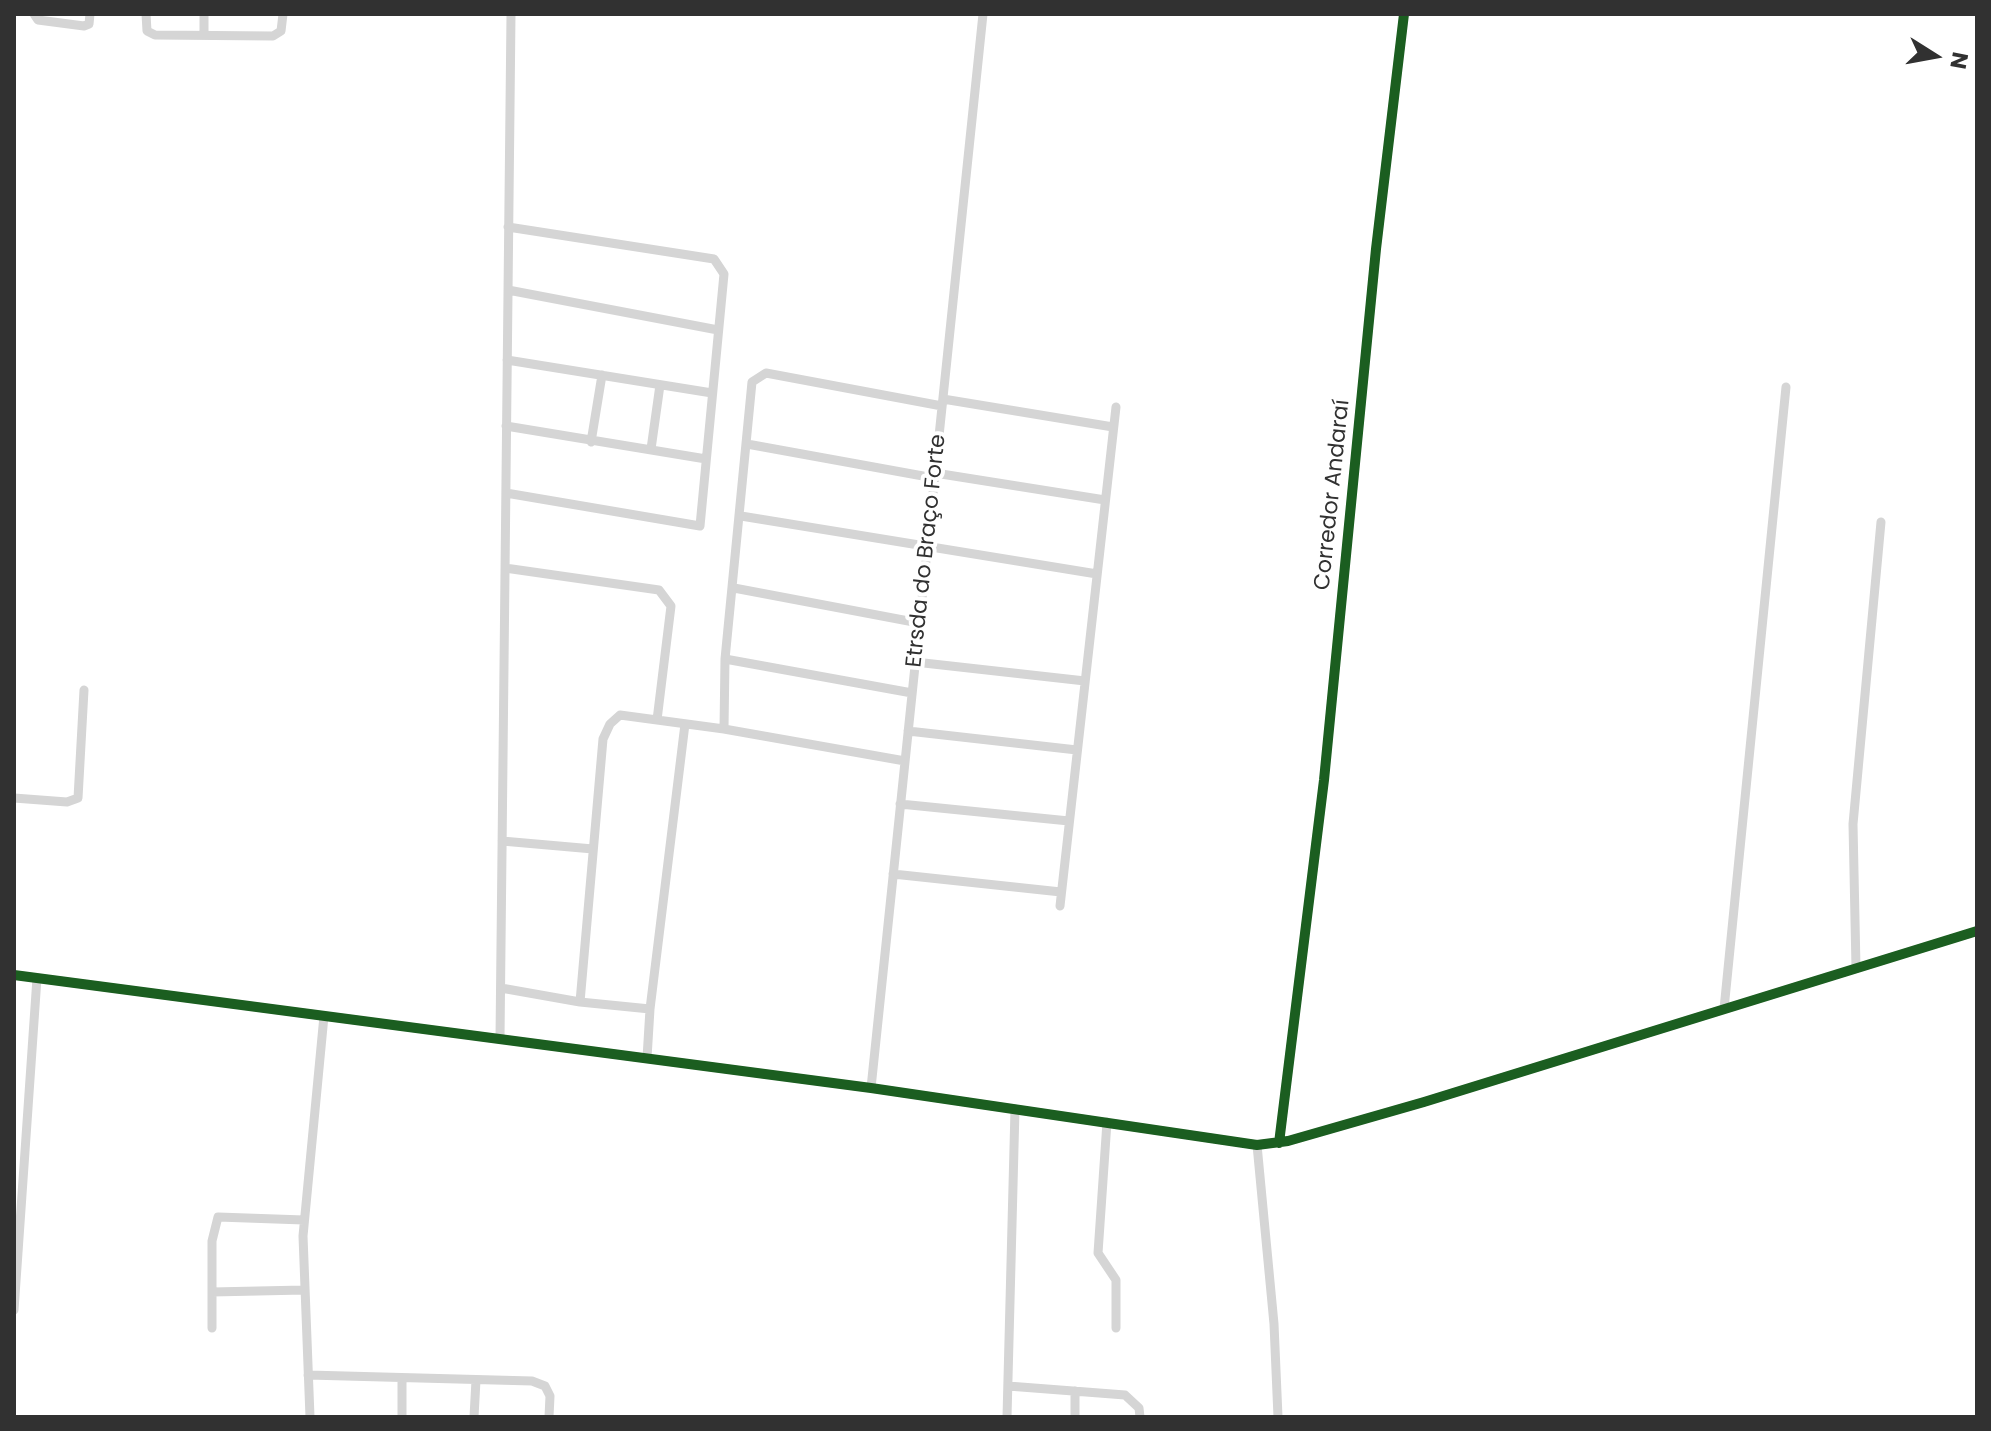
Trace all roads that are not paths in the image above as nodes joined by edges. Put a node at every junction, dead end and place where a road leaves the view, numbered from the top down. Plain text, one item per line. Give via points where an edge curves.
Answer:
1 (34, 14) edge
2 (90, 14) edge
3 (146, 14) edge
4 (204, 14) edge
5 (283, 14) edge
6 (511, 14) edge
7 (983, 14) edge
8 (1404, 14) edge
9 (204, 34) junction
10 (508, 227) junction
11 (508, 290) junction
12 (718, 330) junction
13 (507, 360) junction
14 (602, 375) junction
15 (660, 385) junction
16 (1786, 387) dead end
17 (712, 393) junction
18 (942, 403) junction
19 (1116, 407) dead end
20 (506, 426) junction
21 (1113, 427) junction
22 (591, 442) junction
23 (747, 444) junction
24 (651, 449) junction
25 (706, 459) junction
26 (935, 475) junction
27 (506, 493) junction
28 (1105, 500) junction
29 (741, 516) junction
30 (1881, 522) dead end
31 (927, 546) junction
32 (505, 568) junction
33 (1097, 574) junction
34 (734, 588) junction
35 (919, 623) junction
36 (725, 659) junction
37 (915, 662) junction
38 (1085, 681) junction
39 (84, 690) dead end
40 (912, 693) junction
41 (657, 720) junction
42 (685, 724) junction
43 (724, 729) junction
44 (908, 731) junction
45 (1077, 750) junction
46 (905, 761) junction
47 (14, 798) edge
48 (900, 804) junction
49 (1069, 821) junction
50 (502, 841) junction
51 (593, 849) junction
52 (893, 874) junction
53 (1061, 892) junction
54 (1060, 906) dead end
55 (1977, 931) edge
56 (1856, 968) junction
57 (14, 975) edge
58 (37, 978) junction
59 (501, 988) junction
60 (580, 1002) junction
61 (650, 1009) junction
62 (1724, 1009) junction
63 (324, 1016) junction
64 (500, 1038) junction
65 (647, 1058) junction
66 (871, 1088) junction
67 (1015, 1109) junction
68 (1107, 1122) junction
69 (1279, 1143) junction
70 (1257, 1145) junction
71 (304, 1220) junction
72 (304, 1290) junction
73 (212, 1292) junction
74 (14, 1310) edge
75 (212, 1328) dead end
76 (1116, 1328) dead end
77 (308, 1375) junction
78 (402, 1378) junction
79 (476, 1380) junction
80 (1008, 1386) junction
81 (1075, 1391) junction
82 (310, 1417) edge
83 (402, 1417) edge
84 (474, 1417) edge
85 (549, 1417) edge
86 (1007, 1417) edge
87 (1075, 1417) edge
88 (1140, 1417) edge
89 (1278, 1417) edge

1 - 2 street via 38,20 84,26
3 - 9 street via 151,35
4 - 9 street
5 - 9 street via 281,31 273,36
6 - 10 street
7 - 18 street, Etrsda do Braço Forte
8 - 69 street, Corredor Andaraí
10 - 11 street
10 - 12 street via 714,259 724,274
11 - 12 street
11 - 13 street
12 - 17 street
13 - 14 street
13 - 20 street
14 - 15 street
14 - 22 street
15 - 17 street
15 - 24 street
16 - 62 street
17 - 25 street
18 - 21 street
18 - 23 street via 766,373 752,382
18 - 26 street, Etrsda do Braço Forte
19 - 21 street
20 - 22 street
20 - 27 street
21 - 28 street
22 - 24 street
23 - 26 street
23 - 29 street
24 - 25 street
25 - 27 street via 700,526
26 - 28 street
26 - 31 street, Etrsda do Braço Forte
27 - 32 street
28 - 33 street
29 - 31 street
29 - 34 street
30 - 56 street via 1853,824
31 - 33 street
31 - 35 street, Etrsda do Braço Forte
32 - 41 street via 659,590 671,606
32 - 50 street
33 - 38 street
34 - 35 street
34 - 36 street
35 - 37 street, Etrsda do Braço Forte
36 - 40 street
36 - 43 street
37 - 38 street
37 - 40 street, Etrsda do Braço Forte
38 - 45 street
39 - 47 street via 78,798
40 - 44 street, Etrsda do Braço Forte
41 - 42 street
41 - 51 street via 620,715 610,724 603,739
42 - 43 street
42 - 61 street
43 - 46 street
44 - 45 street
44 - 46 street, Etrsda do Braço Forte
45 - 49 street
46 - 48 street, Etrsda do Braço Forte
48 - 49 street
48 - 52 street, Etrsda do Braço Forte
49 - 53 street
50 - 51 street
50 - 59 street
51 - 60 street
52 - 53 street
52 - 66 street, Etrsda do Braço Forte
53 - 54 street
55 - 56 street
56 - 62 street
57 - 58 street
58 - 63 street
58 - 74 street
59 - 60 street
59 - 64 street
60 - 61 street
61 - 65 street
62 - 69 street
63 - 64 street
63 - 71 street
64 - 65 street
65 - 66 street
66 - 67 street
67 - 68 street
67 - 80 street
68 - 70 street
68 - 76 street via 1098,1253 1116,1280
69 - 70 street
70 - 89 street
71 - 72 street
71 - 73 street via 218,1217 212,1241
72 - 73 street
72 - 77 street
73 - 75 street
77 - 78 street
77 - 82 street
78 - 79 street
78 - 83 street
79 - 84 street
79 - 85 street via 545,1386
80 - 81 street
80 - 86 street
81 - 87 street
81 - 88 street via 1125,1395 1139,1408

